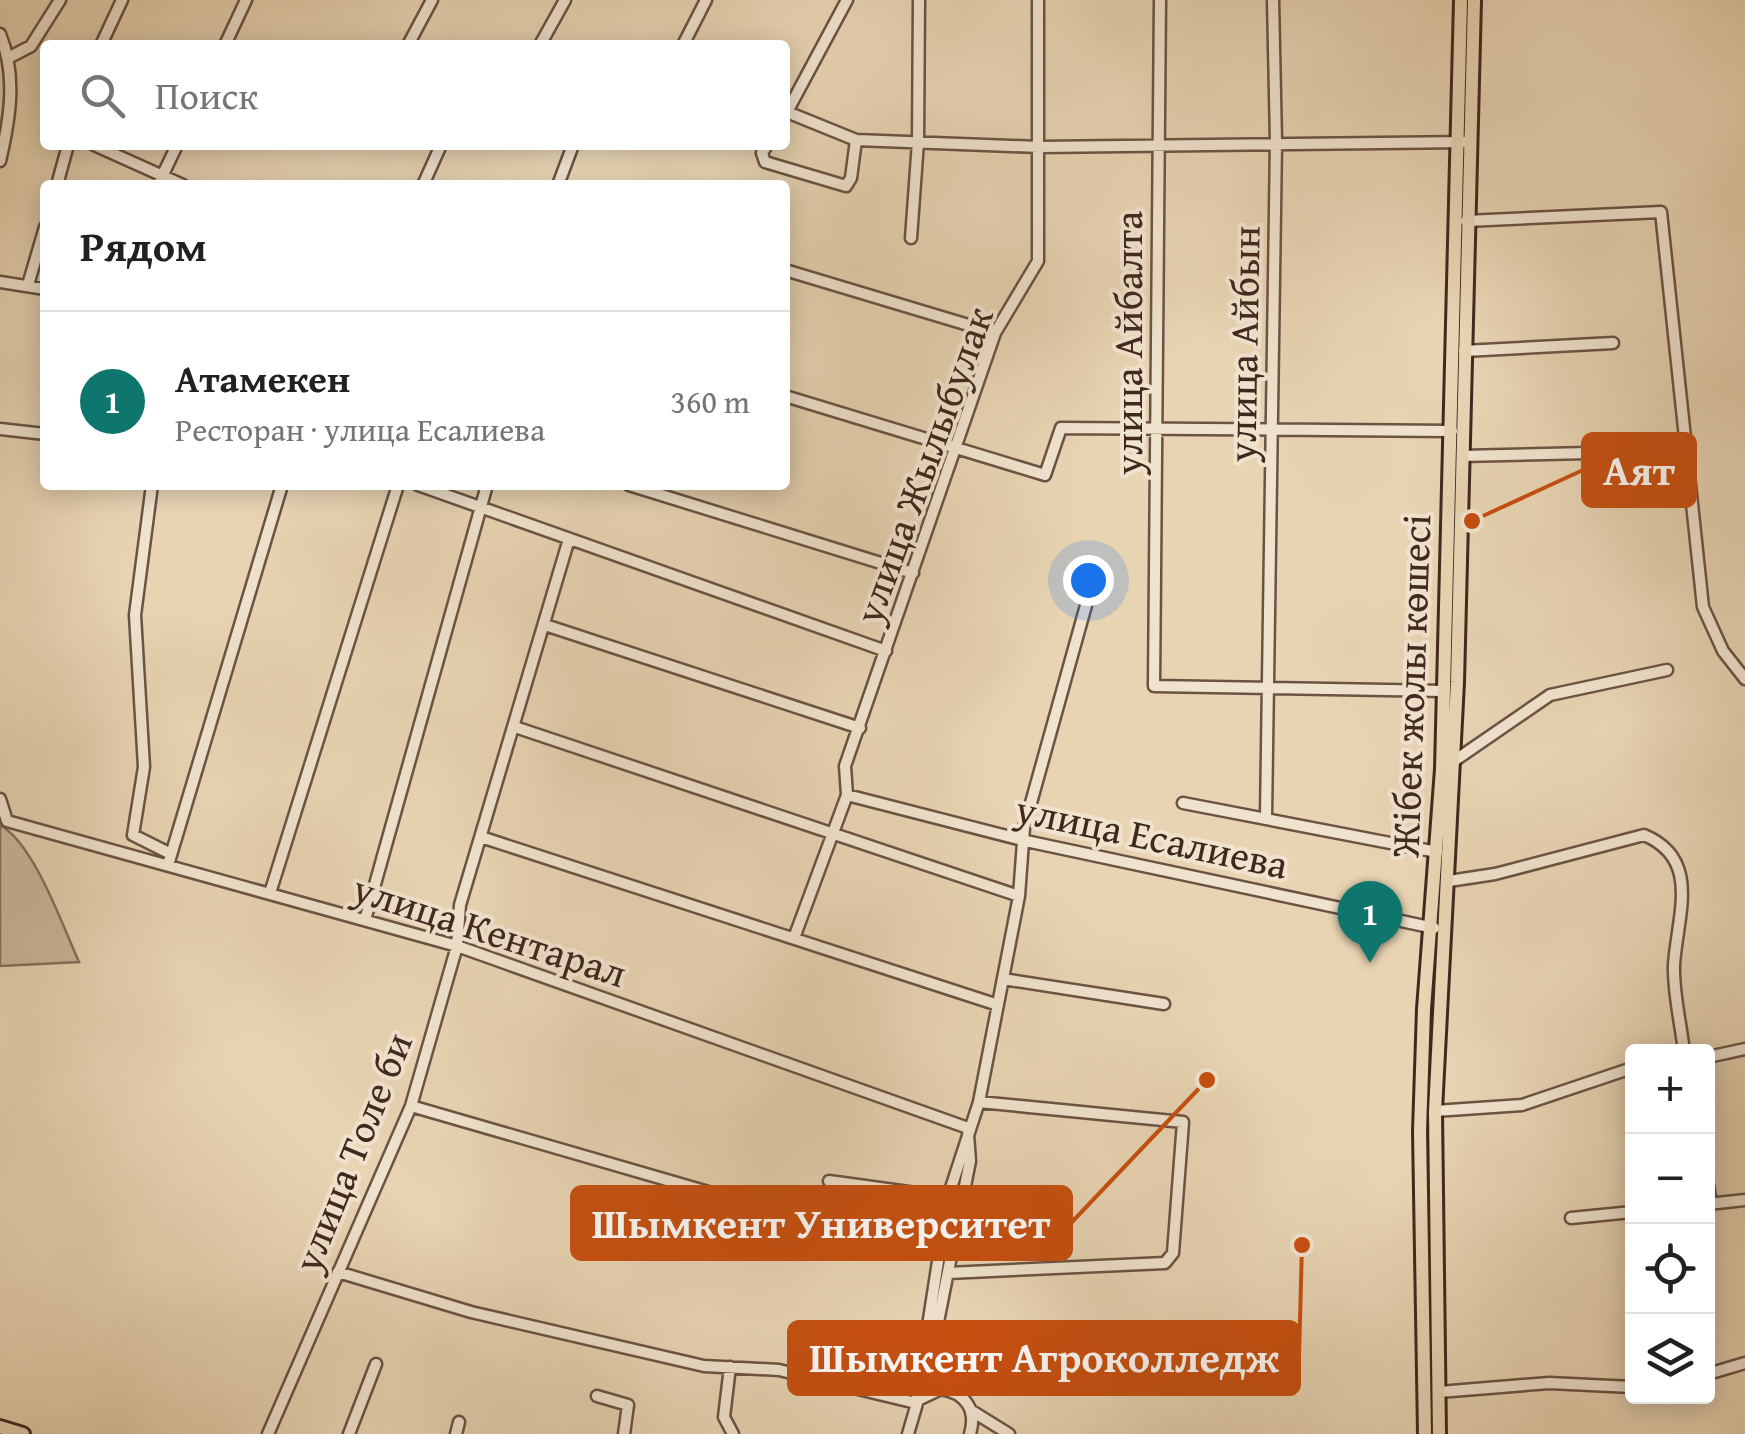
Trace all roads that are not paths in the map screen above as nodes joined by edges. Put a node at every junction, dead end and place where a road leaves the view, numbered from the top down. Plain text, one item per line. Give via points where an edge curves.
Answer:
1 (60, 0) edge
2 (122, 0) edge
3 (246, 0) edge
4 (432, 0) edge
5 (565, 0) edge
6 (706, 0) edge
7 (848, 0) edge
8 (919, 0) edge
9 (1038, 0) edge
10 (1160, 0) edge
11 (1273, 0) edge
12 (1461, 0) edge
13 (1474, 0) edge
14 (0, 34) edge
15 (103, 40) edge
16 (226, 40) edge
17 (411, 40) edge
18 (543, 40) edge
19 (686, 40) edge
20 (10, 57) junction
21 (790, 107) edge
22 (790, 115) edge
23 (856, 140) junction
24 (918, 142) junction
25 (1276, 142) junction
26 (1464, 142) junction
27 (1159, 144) junction
28 (1039, 147) junction
29 (67, 150) edge
30 (103, 150) edge
31 (175, 150) edge
32 (439, 150) edge
33 (571, 150) edge
34 (764, 150) edge
35 (0, 161) edge
36 (58, 180) edge
37 (160, 180) edge
38 (424, 180) edge
39 (560, 180) edge
40 (1466, 221) junction
41 (910, 238) dead end
42 (40, 244) edge
43 (790, 272) edge
44 (0, 282) edge
45 (28, 285) junction
46 (40, 288) edge
47 (995, 333) junction
48 (1613, 343) dead end
49 (1464, 351) junction
50 (790, 397) edge
51 (1273, 427) junction
52 (1157, 428) junction
53 (0, 429) edge
54 (1452, 432) junction
55 (40, 433) edge
56 (956, 447) junction
57 (1632, 452) dead end
58 (1462, 456) junction
59 (151, 490) edge
60 (281, 490) edge
61 (396, 490) edge
62 (433, 490) edge
63 (486, 490) edge
64 (644, 490) edge
65 (482, 506) junction
66 (568, 539) junction
67 (913, 572) junction
68 (1094, 574) dead end
69 (545, 625) junction
70 (886, 651) junction
71 (1667, 670) dead end
72 (1745, 679) edge
73 (1268, 689) junction
74 (1445, 691) junction
75 (515, 727) junction
76 (860, 728) junction
77 (1454, 761) junction
78 (848, 796) junction
79 (0, 799) edge
80 (1183, 803) dead end
81 (1266, 816) junction
82 (831, 833) junction
83 (481, 836) junction
84 (1026, 841) junction
85 (1436, 852) junction
86 (170, 859) junction
87 (1448, 881) junction
88 (270, 894) junction
89 (1019, 896) junction
90 (365, 920) junction
91 (1438, 928) junction
92 (794, 938) junction
93 (458, 946) junction
94 (1002, 979) junction
95 (1164, 1004) dead end
96 (998, 1005) junction
97 (1683, 1044) edge
98 (1745, 1049) edge
99 (1715, 1055) edge
100 (1625, 1070) edge
101 (979, 1102) junction
102 (411, 1106) junction
103 (1435, 1110) junction
104 (968, 1128) junction
105 (829, 1181) dead end
106 (948, 1197) junction
107 (963, 1200) junction
108 (1745, 1200) edge
109 (1715, 1203) edge
110 (774, 1211) dead end
111 (1625, 1213) edge
112 (1571, 1218) dead end
113 (338, 1272) junction
114 (948, 1273) junction
115 (1745, 1363) edge
116 (376, 1364) dead end
117 (730, 1367) junction
118 (1715, 1372) edge
119 (1625, 1387) edge
120 (954, 1391) junction
121 (1439, 1392) junction
122 (596, 1396) dead end
123 (916, 1403) junction
124 (972, 1410) junction
125 (0, 1427) edge
126 (910, 1432) edge
127 (23, 1434) edge
128 (268, 1434) edge
129 (349, 1434) edge
130 (624, 1434) edge
131 (733, 1434) edge
132 (970, 1434) edge
133 (1009, 1434) edge
134 (1426, 1434) edge
135 (1439, 1434) edge

1 - 20 street via 31,46
2 - 15 street
3 - 16 street
4 - 17 street
5 - 18 street
6 - 19 street
7 - 21 street
8 - 24 street
9 - 28 street, улица Жылыбулак
10 - 27 street, улица Айбалта
11 - 25 street, улица Айбын
12 - 26 main road, Жібек жолы көшесі
13 - 26 main road, Жібек жолы көшесі
14 - 20 street
20 - 35 street via 10,120
22 - 23 street
23 - 24 street
23 - 34 street via 846,186 765,162
24 - 28 street
24 - 41 street
25 - 26 street
25 - 27 street
25 - 51 street, улица Айбын
26 - 40 main road, Жібек жолы көшесі
26 - 54 main road, Жібек жолы көшесі
27 - 28 street
27 - 52 street, улица Айбалта
28 - 47 street, улица Жылыбулак via 1038,262
29 - 36 street
30 - 37 street
31 - 37 street
32 - 38 street
33 - 39 street
40 - 49 main road, Жібек жолы көшесі
40 - 72 street via 1662,212 1703,607
42 - 45 street
43 - 47 street
44 - 45 street
45 - 46 street
47 - 56 street, улица Жылыбулак
48 - 49 street
49 - 58 main road, Жібек жолы көшесі
50 - 56 street
51 - 52 street
51 - 54 street
51 - 73 street, улица Айбын
52 - 56 street via 1060,428 1046,475
52 - 73 street, улица Айбалта via 1154,686
53 - 55 street
54 - 74 main road, Жібек жолы көшесі
56 - 67 street, улица Жылыбулак
57 - 58 street
58 - 77 main road, Жібек жолы көшесі
59 - 86 street via 135,615 144,767 134,835
60 - 86 street
61 - 88 street
62 - 65 street
63 - 65 street
64 - 67 street
65 - 66 street
65 - 90 street
66 - 69 street, улица Толе би
66 - 70 street
67 - 70 street, улица Жылыбулак
68 - 84 street via 1024,828
69 - 75 street, улица Толе би
69 - 76 street
70 - 76 street, улица Жылыбулак
71 - 77 street via 1550,695
73 - 74 street
73 - 81 street, улица Айбын
74 - 85 main road, Жібек жолы көшесі
75 - 82 street
75 - 83 street, улица Толе би
76 - 78 street, улица Жылыбулак via 845,766
77 - 87 main road, Жібек жолы көшесі
78 - 82 street, улица Жылыбулак
78 - 84 street, улица Есалиева
79 - 86 street, улица Кентарал via 7,820
80 - 81 street
81 - 85 street
82 - 89 street
82 - 92 street, улица Жылыбулак
83 - 92 street
83 - 93 street, улица Толе би via 460,905
84 - 89 street
84 - 91 street, улица Есалиева
85 - 91 main road, Жібек жолы көшесі
86 - 88 street, улица Кентарал
87 - 91 main road, Жібек жолы көшесі
87 - 97 street via 1644,835 1664,843 1678,858 1682,908 1674,969
88 - 90 street, улица Кентарал
89 - 94 street
90 - 93 street, улица Кентарал
91 - 103 main road, Жібек жолы көшесі
91 - 134 main road, Жібек жолы көшесі via 1420,1131
92 - 96 street
93 - 102 street, улица Толе би
93 - 104 street, улица Кентарал
94 - 95 street
94 - 96 street
96 - 101 street
98 - 99 street
100 - 103 street via 1522,1106
101 - 104 street
101 - 114 street via 1183,1122 1173,1253 1166,1263
102 - 110 street
102 - 113 street, улица Толе би
103 - 121 main road, Жібек жолы көшесі
104 - 106 street
104 - 107 street
105 - 106 street
106 - 107 street
106 - 123 street
107 - 114 street
108 - 109 street
111 - 112 street
113 - 117 street via 471,1312
113 - 128 street, улица Толе би
114 - 120 street via 934,1342
115 - 118 street
116 - 129 street
117 - 123 street via 779,1370
117 - 131 street via 724,1416
119 - 121 street via 1549,1383
120 - 123 street via 929,1392
120 - 124 street
121 - 135 main road, Жібек жолы көшесі
122 - 130 street via 628,1406
123 - 126 street
124 - 132 street
124 - 133 street
125 - 127 main road

